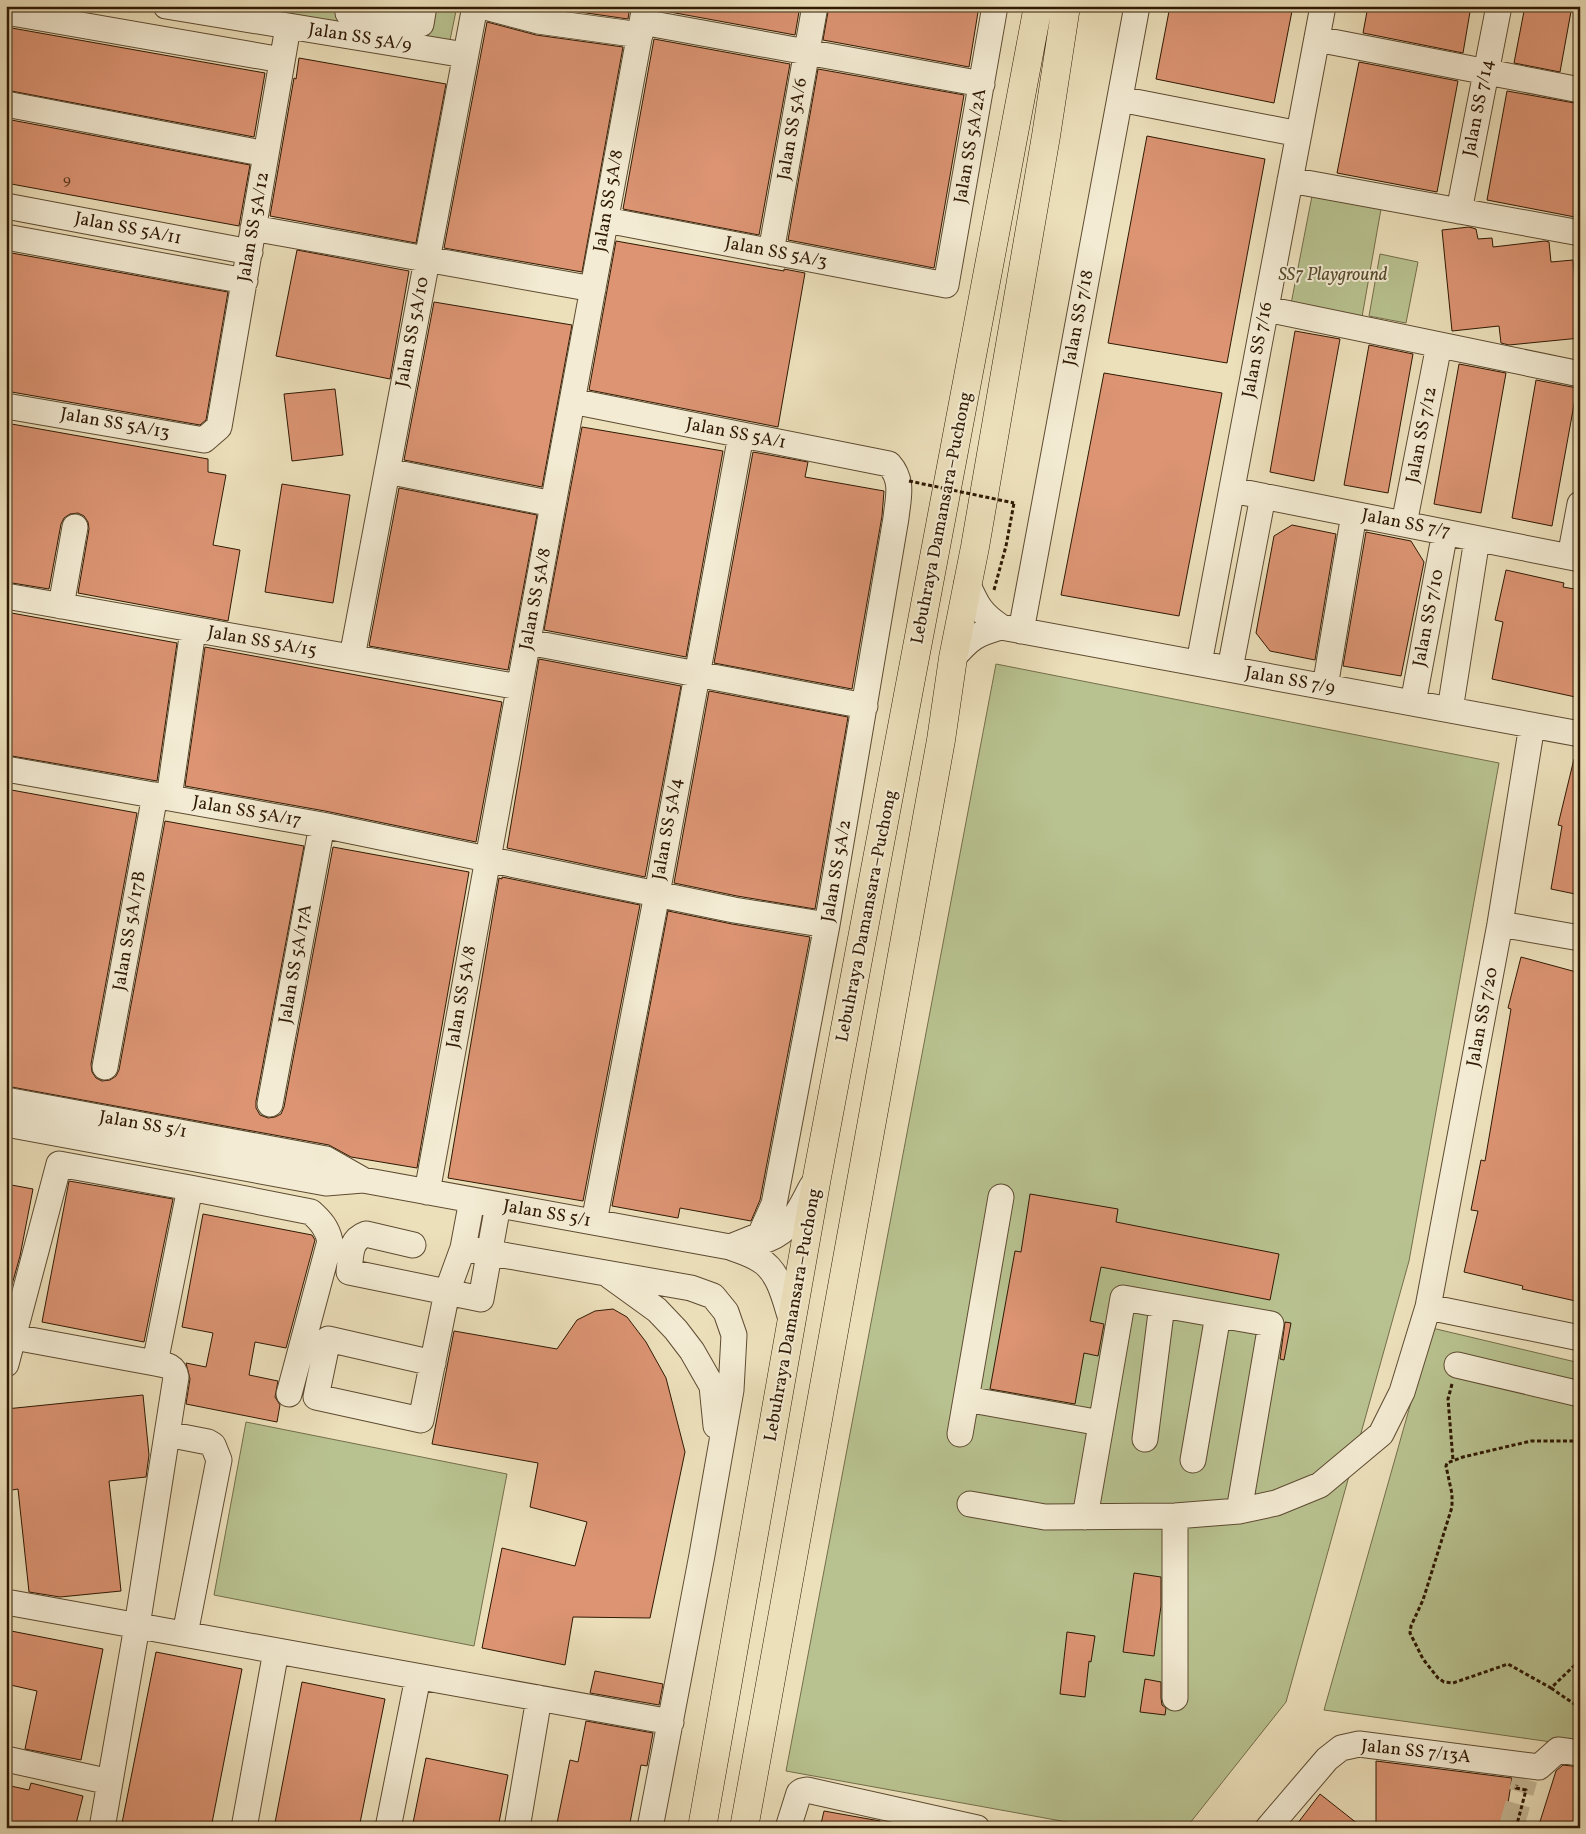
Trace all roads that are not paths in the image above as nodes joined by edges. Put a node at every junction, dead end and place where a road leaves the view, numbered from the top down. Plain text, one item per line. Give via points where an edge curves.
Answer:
1 (166, 6) edge
2 (424, 6) edge
3 (475, 6) edge
4 (481, 6) edge
5 (815, 6) edge
6 (996, 6) edge
7 (1023, 6) edge
8 (1038, 6) edge
9 (1066, 6) edge
10 (1082, 6) edge
11 (1137, 6) edge
12 (1323, 6) edge
13 (1499, 6) edge
14 (6, 12) edge
15 (341, 18) edge
16 (642, 21) edge
17 (288, 27) junction
18 (1317, 39) junction
19 (807, 53) junction
20 (465, 55) junction
21 (282, 60) junction
22 (1486, 72) junction
23 (1024, 81) junction
24 (982, 84) junction
25 (1580, 90) edge
26 (1120, 99) junction
27 (6, 104) edge
28 (1299, 134) junction
29 (1046, 136) junction
30 (266, 154) junction
31 (1290, 180) junction
32 (6, 206) edge
33 (1459, 211) junction
34 (606, 220) junction
35 (1580, 233) edge
36 (6, 237) edge
37 (251, 241) junction
38 (771, 252) junction
39 (425, 269) junction
40 (245, 281) junction
41 (946, 285) joint
42 (593, 289) junction
43 (1266, 309) junction
44 (1439, 345) junction
45 (1580, 374) edge
46 (572, 402) junction
47 (6, 406) edge
48 (219, 427) joint
49 (741, 435) junction
50 (387, 471) junction
51 (902, 476) joint
52 (1232, 490) junction
53 (1262, 496) junction
54 (554, 504) junction
55 (1580, 504) edge
56 (1354, 514) junction
57 (1404, 524) junction
58 (75, 527) dead end
59 (1445, 532) junction
60 (1478, 538) junction
61 (1575, 558) edge
62 (967, 583) junction
63 (6, 596) edge
64 (61, 606) junction
65 (1003, 625) junction
66 (193, 630) junction
67 (528, 642) junction
68 (352, 658) junction
69 (953, 658) junction
70 (1199, 664) junction
71 (1230, 669) junction
72 (696, 674) junction
73 (519, 687) junction
74 (1325, 687) junction
75 (1413, 703) junction
76 (865, 706) junction
77 (1450, 710) junction
78 (1532, 725) junction
79 (1580, 734) edge
80 (6, 769) edge
81 (162, 797) junction
82 (322, 825) junction
83 (486, 860) junction
84 (657, 894) junction
85 (1500, 924) junction
86 (827, 925) junction
87 (1580, 938) edge
88 (105, 1067) dead end
89 (6, 1100) edge
90 (270, 1104) dead end
91 (6, 1124) edge
92 (817, 1178) junction
93 (363, 1180) junction
94 (190, 1188) junction
95 (427, 1192) junction
96 (1001, 1197) dead end
97 (472, 1200) junction
98 (498, 1205) junction
99 (594, 1222) junction
100 (413, 1245) dead end
101 (730, 1247) junction
102 (463, 1248) junction
103 (489, 1252) junction
104 (606, 1273) junction
105 (446, 1292) junction
106 (1162, 1304) junction
107 (1428, 1307) junction
108 (1218, 1315) junction
109 (792, 1322) junction
110 (14, 1337) junction
111 (1580, 1338) edge
112 (155, 1363) junction
113 (433, 1363) junction
114 (6, 1364) edge
115 (1457, 1366) road end
116 (290, 1394) dead end
117 (1580, 1394) edge
118 (966, 1399) junction
119 (1101, 1423) junction
120 (167, 1434) junction
121 (960, 1434) dead end
122 (1145, 1439) dead end
123 (719, 1454) junction
124 (1193, 1460) dead end
125 (970, 1504) dead end
126 (1239, 1511) junction
127 (1174, 1516) junction
128 (1085, 1517) junction
129 (6, 1602) edge
130 (137, 1626) junction
131 (185, 1634) junction
132 (276, 1651) junction
133 (418, 1676) junction
134 (539, 1698) junction
135 (1175, 1698) dead end
136 (671, 1722) junction
137 (1580, 1753) edge
138 (6, 1759) edge
139 (110, 1782) junction
140 (745, 1822) edge
141 (102, 1828) edge
142 (244, 1828) edge
143 (388, 1828) edge
144 (517, 1828) edge
145 (650, 1828) edge
146 (702, 1828) edge
147 (788, 1828) edge
148 (976, 1828) edge
149 (1268, 1828) edge

1 - 17 street, Jalan SS 5A/9
2 - 15 street via 421,24
3 - 20 street, Jalan SS 5A/10
4 - 16 street via 538,21
5 - 19 street, Jalan SS 5A/6
6 - 24 street, Jalan SS 5A/2A
7 - 23 highway
8 - 23 highway, Lebuhraya Damansara–Puchong
9 - 29 highway, Lebuhraya Damansara–Puchong
10 - 29 highway via 1070,65
11 - 26 street, Jalan SS 7/18
12 - 18 street, Jalan SS 7/16
13 - 22 street, Jalan SS 7/14
14 - 21 street
15 - 17 street, Jalan SS 5A/9
15 - 20 street, Jalan SS 5A/9
16 - 19 street
16 - 34 street, Jalan SS 5A/8
17 - 21 street, Jalan SS 5A/12
18 - 22 street
18 - 28 street, Jalan SS 7/16
19 - 24 street
19 - 38 street, Jalan SS 5A/6
20 - 39 street, Jalan SS 5A/10
21 - 30 street, Jalan SS 5A/12
22 - 25 street
22 - 33 street, Jalan SS 7/14
23 - 92 highway, Lebuhraya Damansara–Puchong
24 - 41 street, Jalan SS 5A/2A
26 - 28 street
26 - 65 street, Jalan SS 7/18
27 - 30 street
28 - 31 street, Jalan SS 7/16
29 - 62 highway, Lebuhraya Damansara–Puchong
30 - 37 street, Jalan SS 5A/12
31 - 33 street
31 - 43 street, Jalan SS 7/16
32 - 37 street, Jalan SS 5A/11
33 - 35 street
34 - 38 street, Jalan SS 5A/3
34 - 42 street, Jalan SS 5A/8
36 - 40 street, Jalan SS 5A/11
37 - 39 street, Jalan SS 5A/11
37 - 40 street, Jalan SS 5A/12
38 - 41 street, Jalan SS 5A/3
39 - 42 street, Jalan SS 5A/11
39 - 50 street, Jalan SS 5A/10
40 - 48 street, Jalan SS 5A/12
42 - 46 street, Jalan SS 5A/8
43 - 44 street
43 - 52 street, Jalan SS 7/16
44 - 45 street
44 - 57 street, Jalan SS 7/12
46 - 49 street, Jalan SS 5A/1
46 - 54 street, Jalan SS 5A/8
47 - 48 street, Jalan SS 5A/13 via 204,440
49 - 51 street, Jalan SS 5A/1 via 889,464
49 - 72 street, Jalan SS 5A/4
50 - 54 street
50 - 68 street, Jalan SS 5A/10
51 - 76 street, Jalan SS 5A/2
52 - 53 street, Jalan SS 7/7
52 - 70 street, Jalan SS 7/16
53 - 56 street, Jalan SS 7/7
53 - 71 street
54 - 67 street, Jalan SS 5A/8
55 - 61 street
56 - 57 street, Jalan SS 7/7
56 - 74 street
57 - 59 street, Jalan SS 7/7
58 - 64 street
59 - 60 street, Jalan SS 7/7
59 - 75 street, Jalan SS 7/10
60 - 61 street, Jalan SS 7/7
60 - 77 street, Jalan SS 7/10
62 - 65 street via 977,605
62 - 69 highway, Lebuhraya Damansara–Puchong
63 - 64 street, Jalan SS 5A/15
64 - 66 street, Jalan SS 5A/15
65 - 69 street, Jalan SS 7/9 via 980,633
65 - 70 street, Jalan SS 7/9
66 - 68 street, Jalan SS 5A/15
66 - 81 street, Jalan SS 5A/17B
67 - 72 street
67 - 73 street, Jalan SS 5A/8
68 - 73 street, Jalan SS 5A/15
69 - 140 highway, Lebuhraya Damansara–Puchong via 941,740
70 - 71 street, Jalan SS 7/9
71 - 74 street, Jalan SS 7/9
72 - 76 street
72 - 84 street, Jalan SS 5A/4
73 - 83 street, Jalan SS 5A/8
74 - 75 street, Jalan SS 7/9
75 - 77 street, Jalan SS 7/9
76 - 86 street, Jalan SS 5A/2
77 - 78 street, Jalan SS 7/9
78 - 79 street, Jalan SS 7/9
78 - 85 street, Jalan SS 7/20
80 - 81 street, Jalan SS 5A/17
81 - 82 street, Jalan SS 5A/17
81 - 88 street, Jalan SS 5A/17B
82 - 83 street, Jalan SS 5A/17
82 - 90 street, Jalan SS 5A/17A
83 - 84 street, Jalan SS 5A/17
83 - 95 street, Jalan SS 5A/8
84 - 86 street, Jalan SS 5A/17
84 - 99 street, Jalan SS 5A/4
85 - 87 street
85 - 107 street, Jalan SS 7/20
86 - 101 street, Jalan SS 5A/2 via 774,1204 760,1235
89 - 93 street, Jalan SS 5/1 via 326,1159
91 - 93 street, Jalan SS 5/1 via 326,1183
92 - 101 street, Jalan SS 5/1 via 797,1214 776,1237
92 - 109 highway, Lebuhraya Damansara–Puchong
93 - 95 street, Jalan SS 5/1
94 - 110 street via 59,1164
94 - 112 street
94 - 116 street via 311,1212 328,1231 330,1241
95 - 97 street, Jalan SS 5/1
96 - 118 street
97 - 98 street, Jalan SS 5/1
97 - 102 street
98 - 99 street, Jalan SS 5/1
98 - 103 street
99 - 101 street, Jalan SS 5/1
100 - 105 street via 366,1234 359,1236 354,1241 349,1272
101 - 109 street, Jalan SS 5/1 via 761,1260 773,1272
102 - 103 street
102 - 105 street
103 - 104 street
103 - 105 street via 481,1299
104 - 123 street via 657,1310 692,1351 712,1386
104 - 123 street via 691,1288 713,1296 726,1312 734,1336 731,1390
105 - 113 street
106 - 108 street
106 - 119 street via 1123,1298
106 - 122 street
107 - 111 street
107 - 126 street, Jalan SS 7/20 via 1402,1392 1381,1434 1320,1485 1276,1502
108 - 124 street
108 - 126 street via 1271,1324
109 - 146 highway, Lebuhraya Damansara–Puchong
110 - 112 street
110 - 114 street
112 - 120 street via 171,1367 176,1377
113 - 113 street via 421,1420 316,1397 328,1340
115 - 117 street
118 - 119 street
118 - 121 street
119 - 128 street
120 - 130 street
120 - 131 street via 208,1442 213,1445 219,1460
123 - 136 street
125 - 128 street, Jalan SS 7/20 via 1045,1517
126 - 127 street, Jalan SS 7/20
127 - 128 street, Jalan SS 7/20
127 - 135 street
129 - 130 street
130 - 131 street
130 - 139 street
131 - 132 street
132 - 133 street
132 - 142 street
133 - 134 street
133 - 143 street
134 - 136 street
134 - 144 street
136 - 145 street
137 - 149 street, Jalan SS 7/13A via 1558,1750 1530,1775 1359,1744 1341,1748 1327,1759
138 - 139 street
139 - 141 street
147 - 148 street via 798,1794 808,1790

